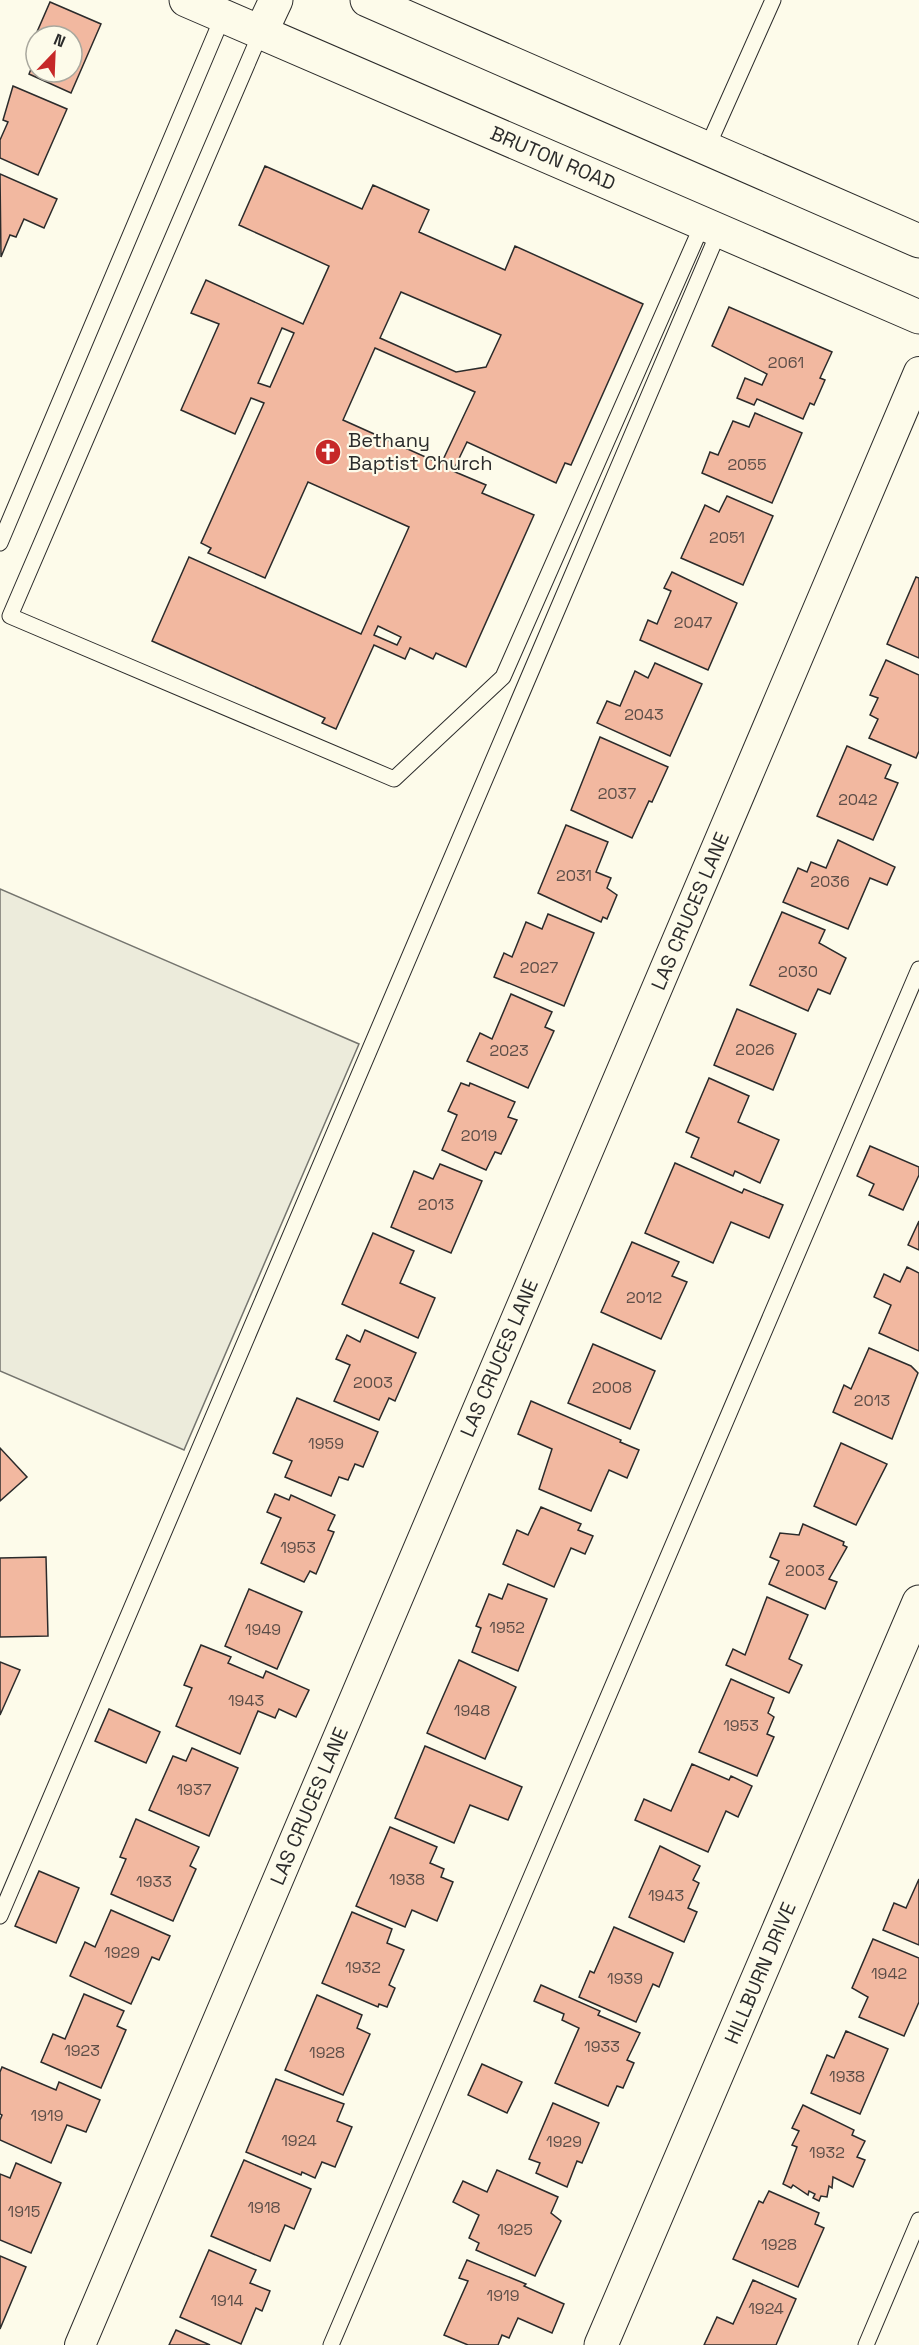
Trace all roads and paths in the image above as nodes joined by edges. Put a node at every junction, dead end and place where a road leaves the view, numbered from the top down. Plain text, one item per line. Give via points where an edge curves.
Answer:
1 (186, 0) edge
2 (276, 0) edge
3 (773, 0) edge
4 (377, 3) edge
5 (223, 16) junction
6 (261, 32) junction
7 (707, 148) junction
8 (711, 227) junction
9 (919, 241) edge
10 (919, 317) edge
11 (919, 372) edge
12 (0, 543) edge
13 (919, 969) edge
14 (919, 1602) edge
15 (0, 1916) edge
16 (919, 2220) edge
17 (80, 2345) edge
18 (331, 2345) edge
19 (601, 2345) edge
20 (866, 2345) edge

1 - 5 main road, BRUTON ROAD
2 - 6 main road
3 - 7 lane
4 - 7 main road
5 - 6 main road, BRUTON ROAD
5 - 12 lane
6 - 8 main road, BRUTON ROAD
6 - 8 lane via 10,616 394,779 503,677
7 - 9 main road
8 - 10 main road, BRUTON ROAD
8 - 15 lane
11 - 17 street, LAS CRUCES LANE
13 - 18 lane
14 - 19 main road, HILLBURN DRIVE
16 - 20 lane

